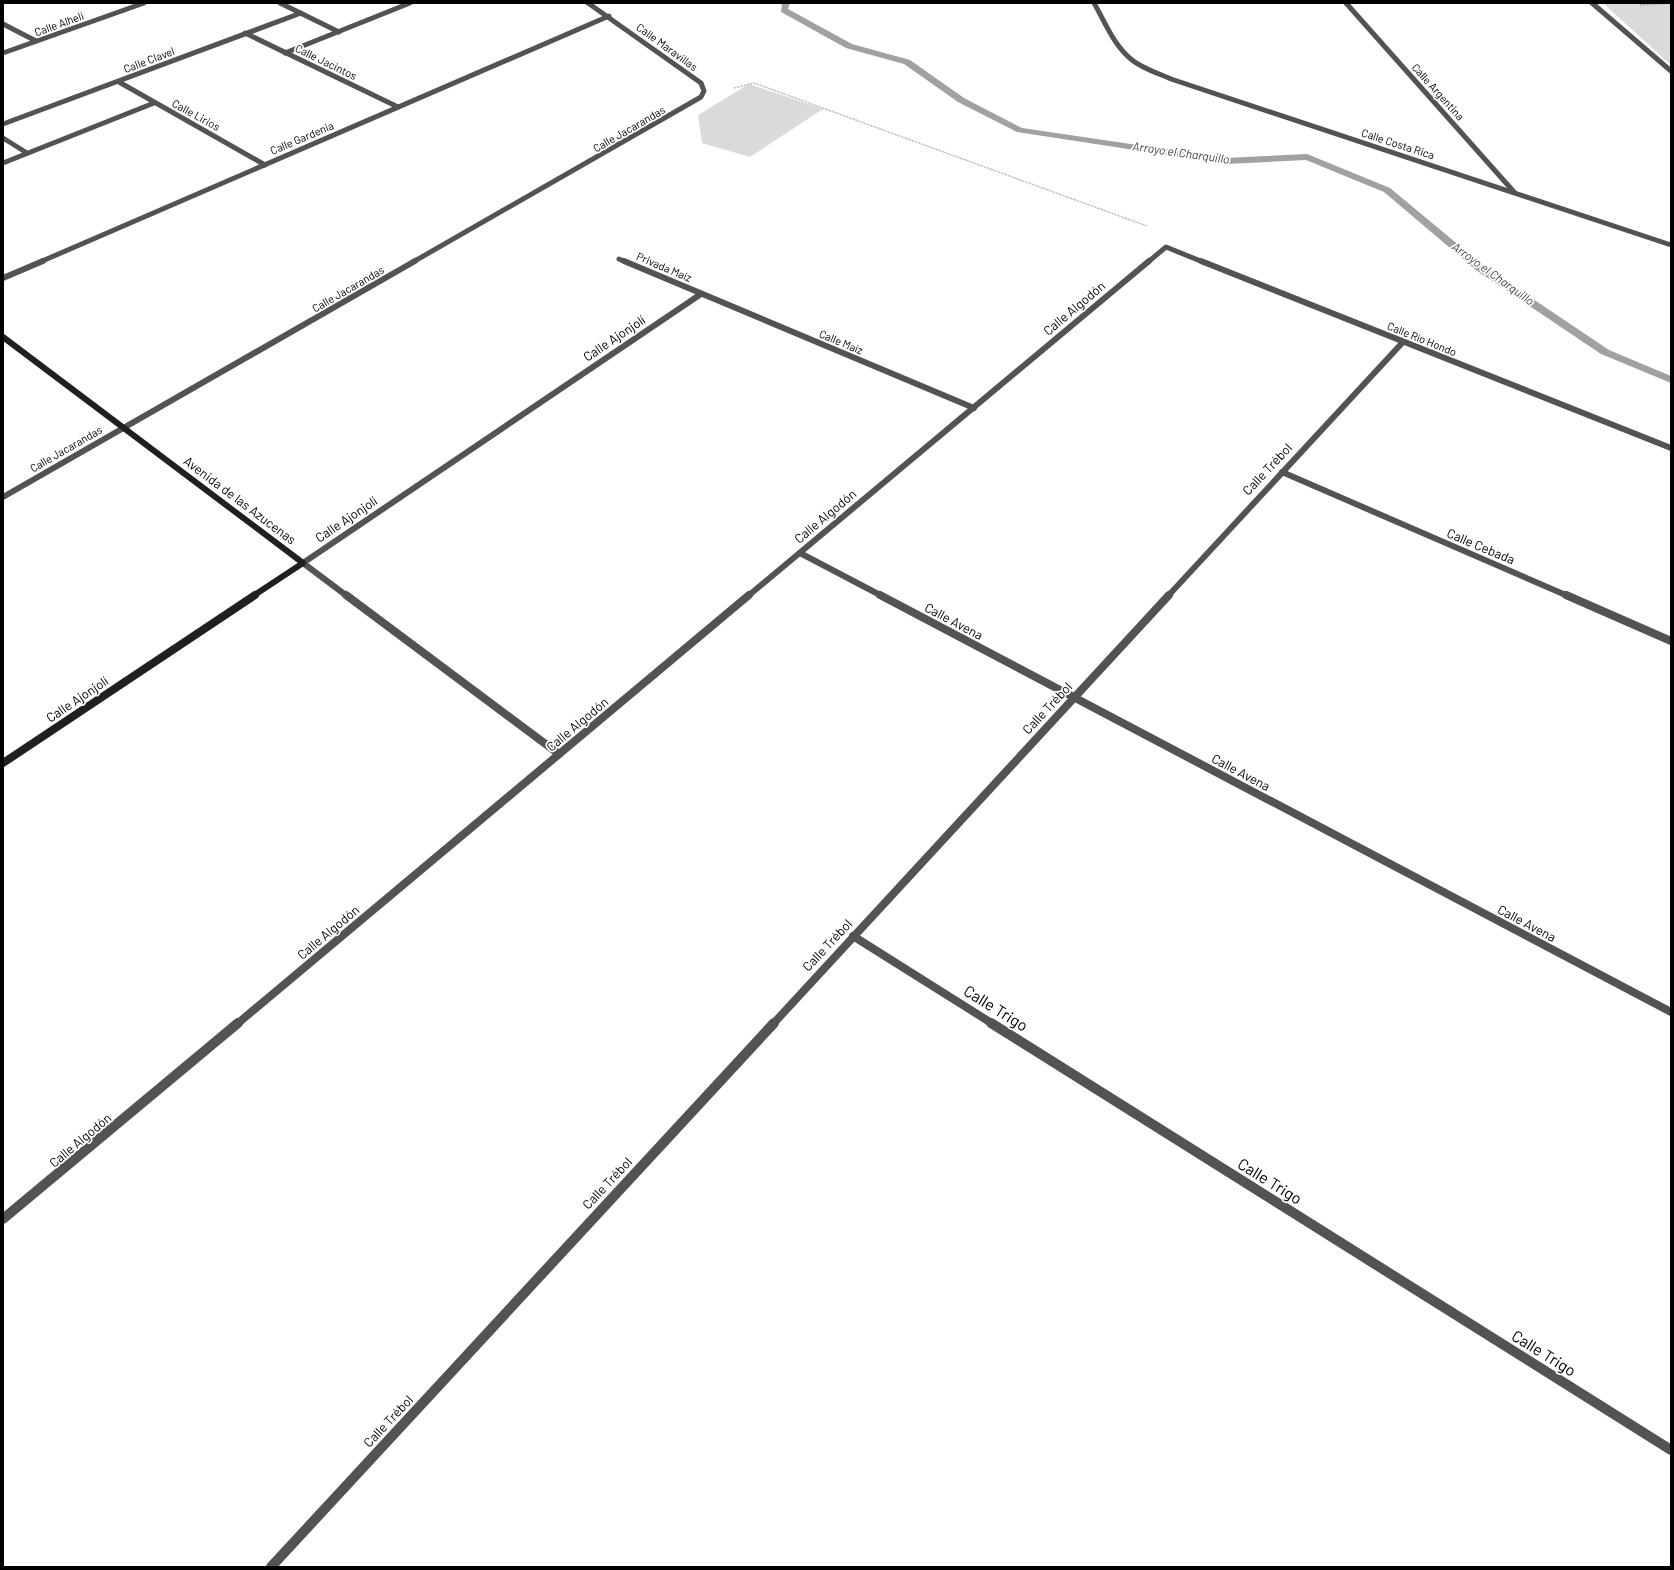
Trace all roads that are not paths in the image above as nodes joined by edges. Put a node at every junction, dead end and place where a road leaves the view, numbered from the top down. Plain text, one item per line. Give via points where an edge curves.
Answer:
1 (144, 3) edge
2 (280, 3) edge
3 (410, 3) edge
4 (588, 3) edge
5 (1094, 3) edge
6 (1346, 3) edge
7 (1592, 3) edge
8 (301, 13) junction
9 (609, 16) junction
10 (3, 24) edge
11 (339, 32) junction
12 (245, 34) junction
13 (36, 41) junction
14 (285, 52) junction
15 (3, 53) edge
16 (1671, 71) edge
17 (119, 82) junction
18 (701, 97) joint
19 (154, 103) junction
20 (398, 107) junction
21 (3, 124) edge
22 (3, 138) edge
23 (27, 153) junction
24 (3, 163) edge
25 (265, 165) junction
26 (1514, 193) junction
27 (1671, 246) edge
28 (1166, 247) joint
29 (619, 259) dead end
30 (3, 278) edge
31 (701, 294) junction
32 (3, 337) edge
33 (1403, 342) junction
34 (974, 408) junction
35 (124, 428) junction
36 (1671, 448) edge
37 (1282, 472) junction
38 (3, 497) edge
39 (800, 553) junction
40 (303, 562) junction
41 (1671, 641) edge
42 (1074, 698) junction
43 (559, 754) junction
44 (3, 763) edge
45 (853, 936) junction
46 (1671, 1012) edge
47 (3, 1219) edge
48 (1671, 1450) edge
49 (271, 1567) edge

1 - 13 street, Calle Alhelí
2 - 8 street
3 - 11 street
4 - 9 street
5 - 26 street, Calle Costa Rica via 1123,52 1140,65 1171,79
6 - 26 street, Calle Argentina
7 - 16 street
8 - 11 street
8 - 12 street, Calle Clavel
9 - 18 street, Calle Maravillas via 701,83 704,91
9 - 20 street, Calle Gardenia
10 - 13 street
11 - 14 street
12 - 14 street, Calle Jacintos
12 - 17 street, Calle Clavel
13 - 15 street, Calle Alhelí
14 - 20 street, Calle Jacintos
17 - 19 street, Calle Lirios
17 - 21 street, Calle Clavel
18 - 35 street, Calle Jacarandas
19 - 23 street
19 - 25 street, Calle Lirios
20 - 25 street, Calle Gardenia
22 - 23 street
23 - 24 street
25 - 30 street, Calle Gardenia
26 - 27 street, Calle Costa Rica
28 - 33 street, Calle Río Hondo
28 - 34 street, Calle Algodón
29 - 31 street, Privada Maíz
31 - 34 street, Calle Maíz
31 - 40 street, Calle Ajonjolí
32 - 35 street, Avenida de las Azucenas
33 - 36 street, Calle Río Hondo
33 - 37 street, Calle Trébol
34 - 39 street, Calle Algodón
35 - 38 street, Calle Jacarandas
35 - 40 street, Avenida de las Azucenas
37 - 41 street, Calle Cebada
37 - 42 street, Calle Trébol
39 - 42 street, Calle Avena
39 - 43 street, Calle Algodón
40 - 43 street, Avenida de las Azucenas
40 - 44 street, Calle Ajonjolí
42 - 45 street, Calle Trébol
42 - 46 street, Calle Avena
43 - 47 street, Calle Algodón
45 - 48 street, Calle Trigo
45 - 49 street, Calle Trébol

